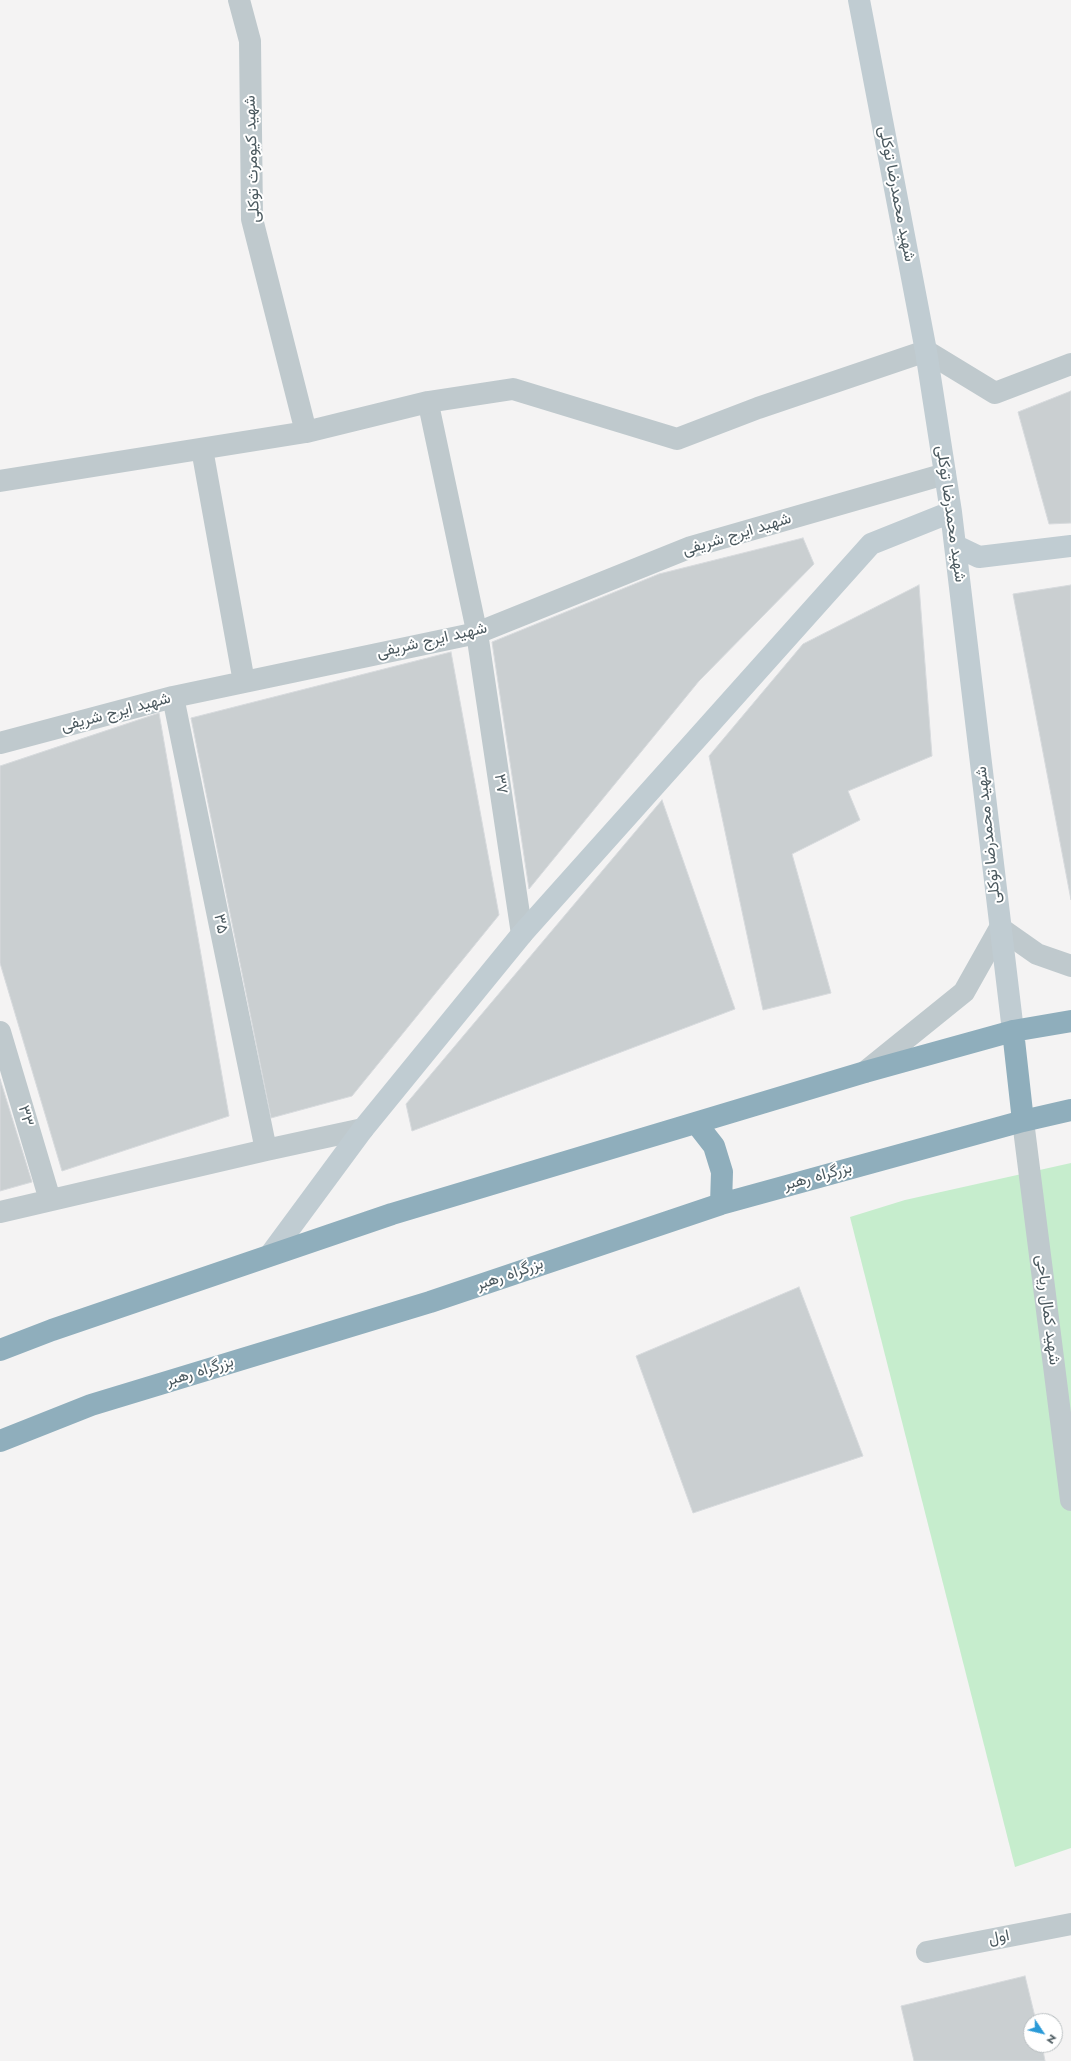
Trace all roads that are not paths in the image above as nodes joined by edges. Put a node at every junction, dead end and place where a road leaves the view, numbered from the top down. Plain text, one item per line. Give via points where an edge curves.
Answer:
1 (239, 0) edge
2 (859, 0) edge
3 (926, 351) junction
4 (1071, 364) edge
5 (428, 402) junction
6 (306, 432) junction
7 (202, 449) junction
8 (945, 474) junction
9 (0, 481) edge
10 (951, 512) junction
11 (956, 546) junction
12 (1071, 546) edge
13 (477, 633) junction
14 (244, 682) junction
15 (173, 698) junction
16 (0, 743) edge
17 (1000, 928) junction
18 (522, 934) junction
19 (1071, 966) edge
20 (1071, 1021) edge
21 (1013, 1031) junction
22 (0, 1032) edge
23 (865, 1072) junction
24 (1071, 1110) edge
25 (1023, 1121) junction
26 (696, 1123) junction
27 (363, 1129) junction
28 (266, 1150) junction
29 (50, 1200) junction
30 (721, 1204) junction
31 (0, 1212) edge
32 (270, 1255) junction
33 (0, 1350) edge
34 (0, 1441) edge
35 (1071, 1500) edge
36 (1071, 1924) edge
37 (927, 1952) dead end

1 - 6 street, شهید کیومرث توکلی via 250,41 252,219
2 - 3 street, شهید محمدرضا توکلی
3 - 4 street via 995,393
3 - 5 street via 758,408 677,439 513,389
3 - 8 street, شهید محمدرضا توکلی
5 - 6 street
5 - 13 lane
6 - 7 street
7 - 9 street
7 - 14 street
8 - 10 street, شهید محمدرضا توکلی
8 - 13 street, شهید ایرج شریفی via 691,547
10 - 11 street, شهید محمدرضا توکلی
10 - 18 street via 870,544
11 - 12 street via 979,557
11 - 17 street, شهید محمدرضا توکلی
13 - 14 street, شهید ایرج شریفی
13 - 18 street, ۳۷
14 - 15 street, شهید ایرج شریفی
15 - 16 street, شهید ایرج شریفی
15 - 28 street, ۳۵
17 - 19 street via 1037,954
17 - 21 street, شهید محمدرضا توکلی
17 - 23 street via 964,992
18 - 27 street
20 - 21 highway
21 - 23 highway
21 - 25 highway
22 - 29 street, ۳۳
23 - 26 highway
24 - 25 highway, بزرگراه رهبر
25 - 30 highway, بزرگراه رهبر
25 - 35 street, شهید کمال ریاحی
26 - 30 highway via 714,1146 722,1172
26 - 32 highway via 392,1214
27 - 28 street
27 - 32 street
28 - 29 street
29 - 31 street
30 - 34 highway, بزرگراه رهبر via 430,1302 91,1405
32 - 33 highway
36 - 37 street, اول

